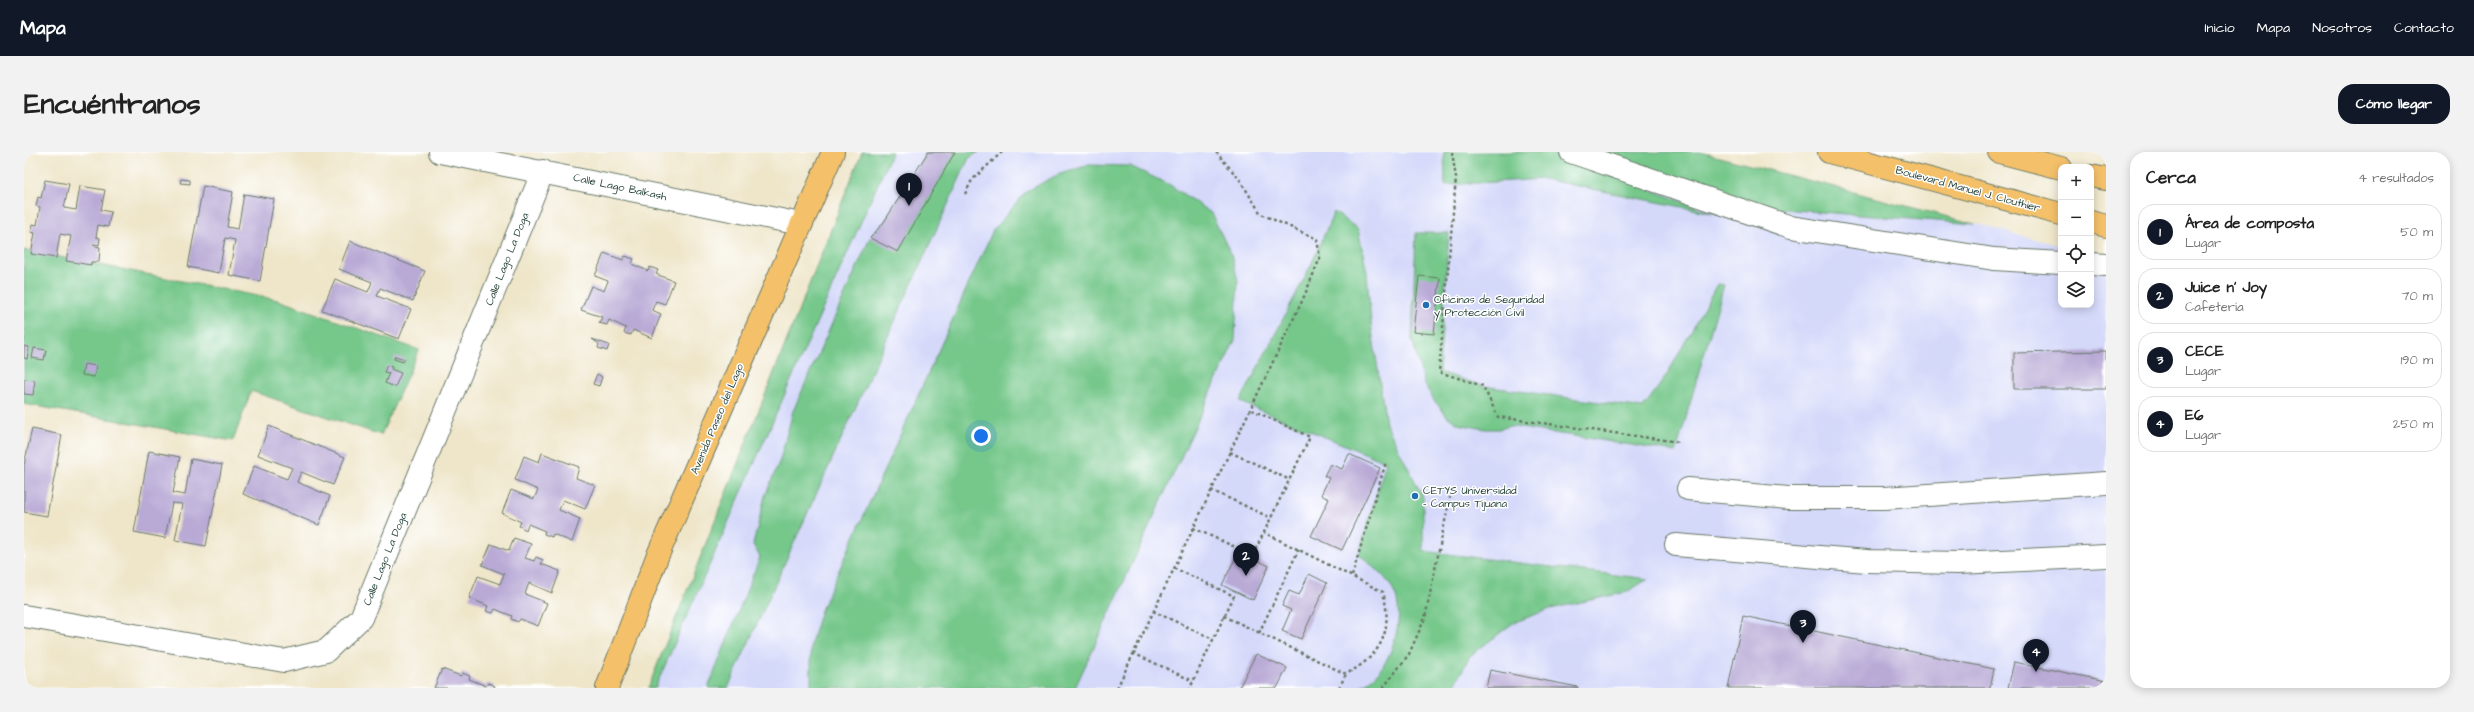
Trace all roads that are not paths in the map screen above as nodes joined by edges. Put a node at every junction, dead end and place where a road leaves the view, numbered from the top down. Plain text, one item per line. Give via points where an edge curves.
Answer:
1 (440, 152) edge
2 (833, 152) edge
3 (1570, 152) edge
4 (1829, 152) edge
5 (1999, 152) edge
6 (2058, 167) edge
7 (542, 171) junction
8 (2094, 177) edge
9 (2106, 179) edge
10 (2058, 213) edge
11 (2094, 223) edge
12 (801, 224) junction
13 (2106, 226) edge
14 (2058, 262) edge
15 (2094, 264) edge
16 (2106, 265) edge
17 (2106, 483) edge
18 (1688, 489) dead end
19 (1676, 545) dead end
20 (2106, 556) edge
21 (24, 616) edge
22 (607, 688) edge

1 - 7 street, Calle Lago Balkash
2 - 12 main road, Avenida Paseo del Lago
3 - 14 street via 1791,227 1994,259
4 - 10 main road, Boulevard Manuel J. Clouthier
5 - 6 main road
7 - 12 street, Calle Lago Balkash
7 - 21 street, Calle Lago La Doga via 361,618 326,651 284,661
8 - 9 main road
11 - 13 main road
12 - 22 main road, Avenida Paseo del Lago via 657,557
15 - 16 street
17 - 18 street via 1884,498 1788,498
19 - 20 street via 1866,561 1958,564

